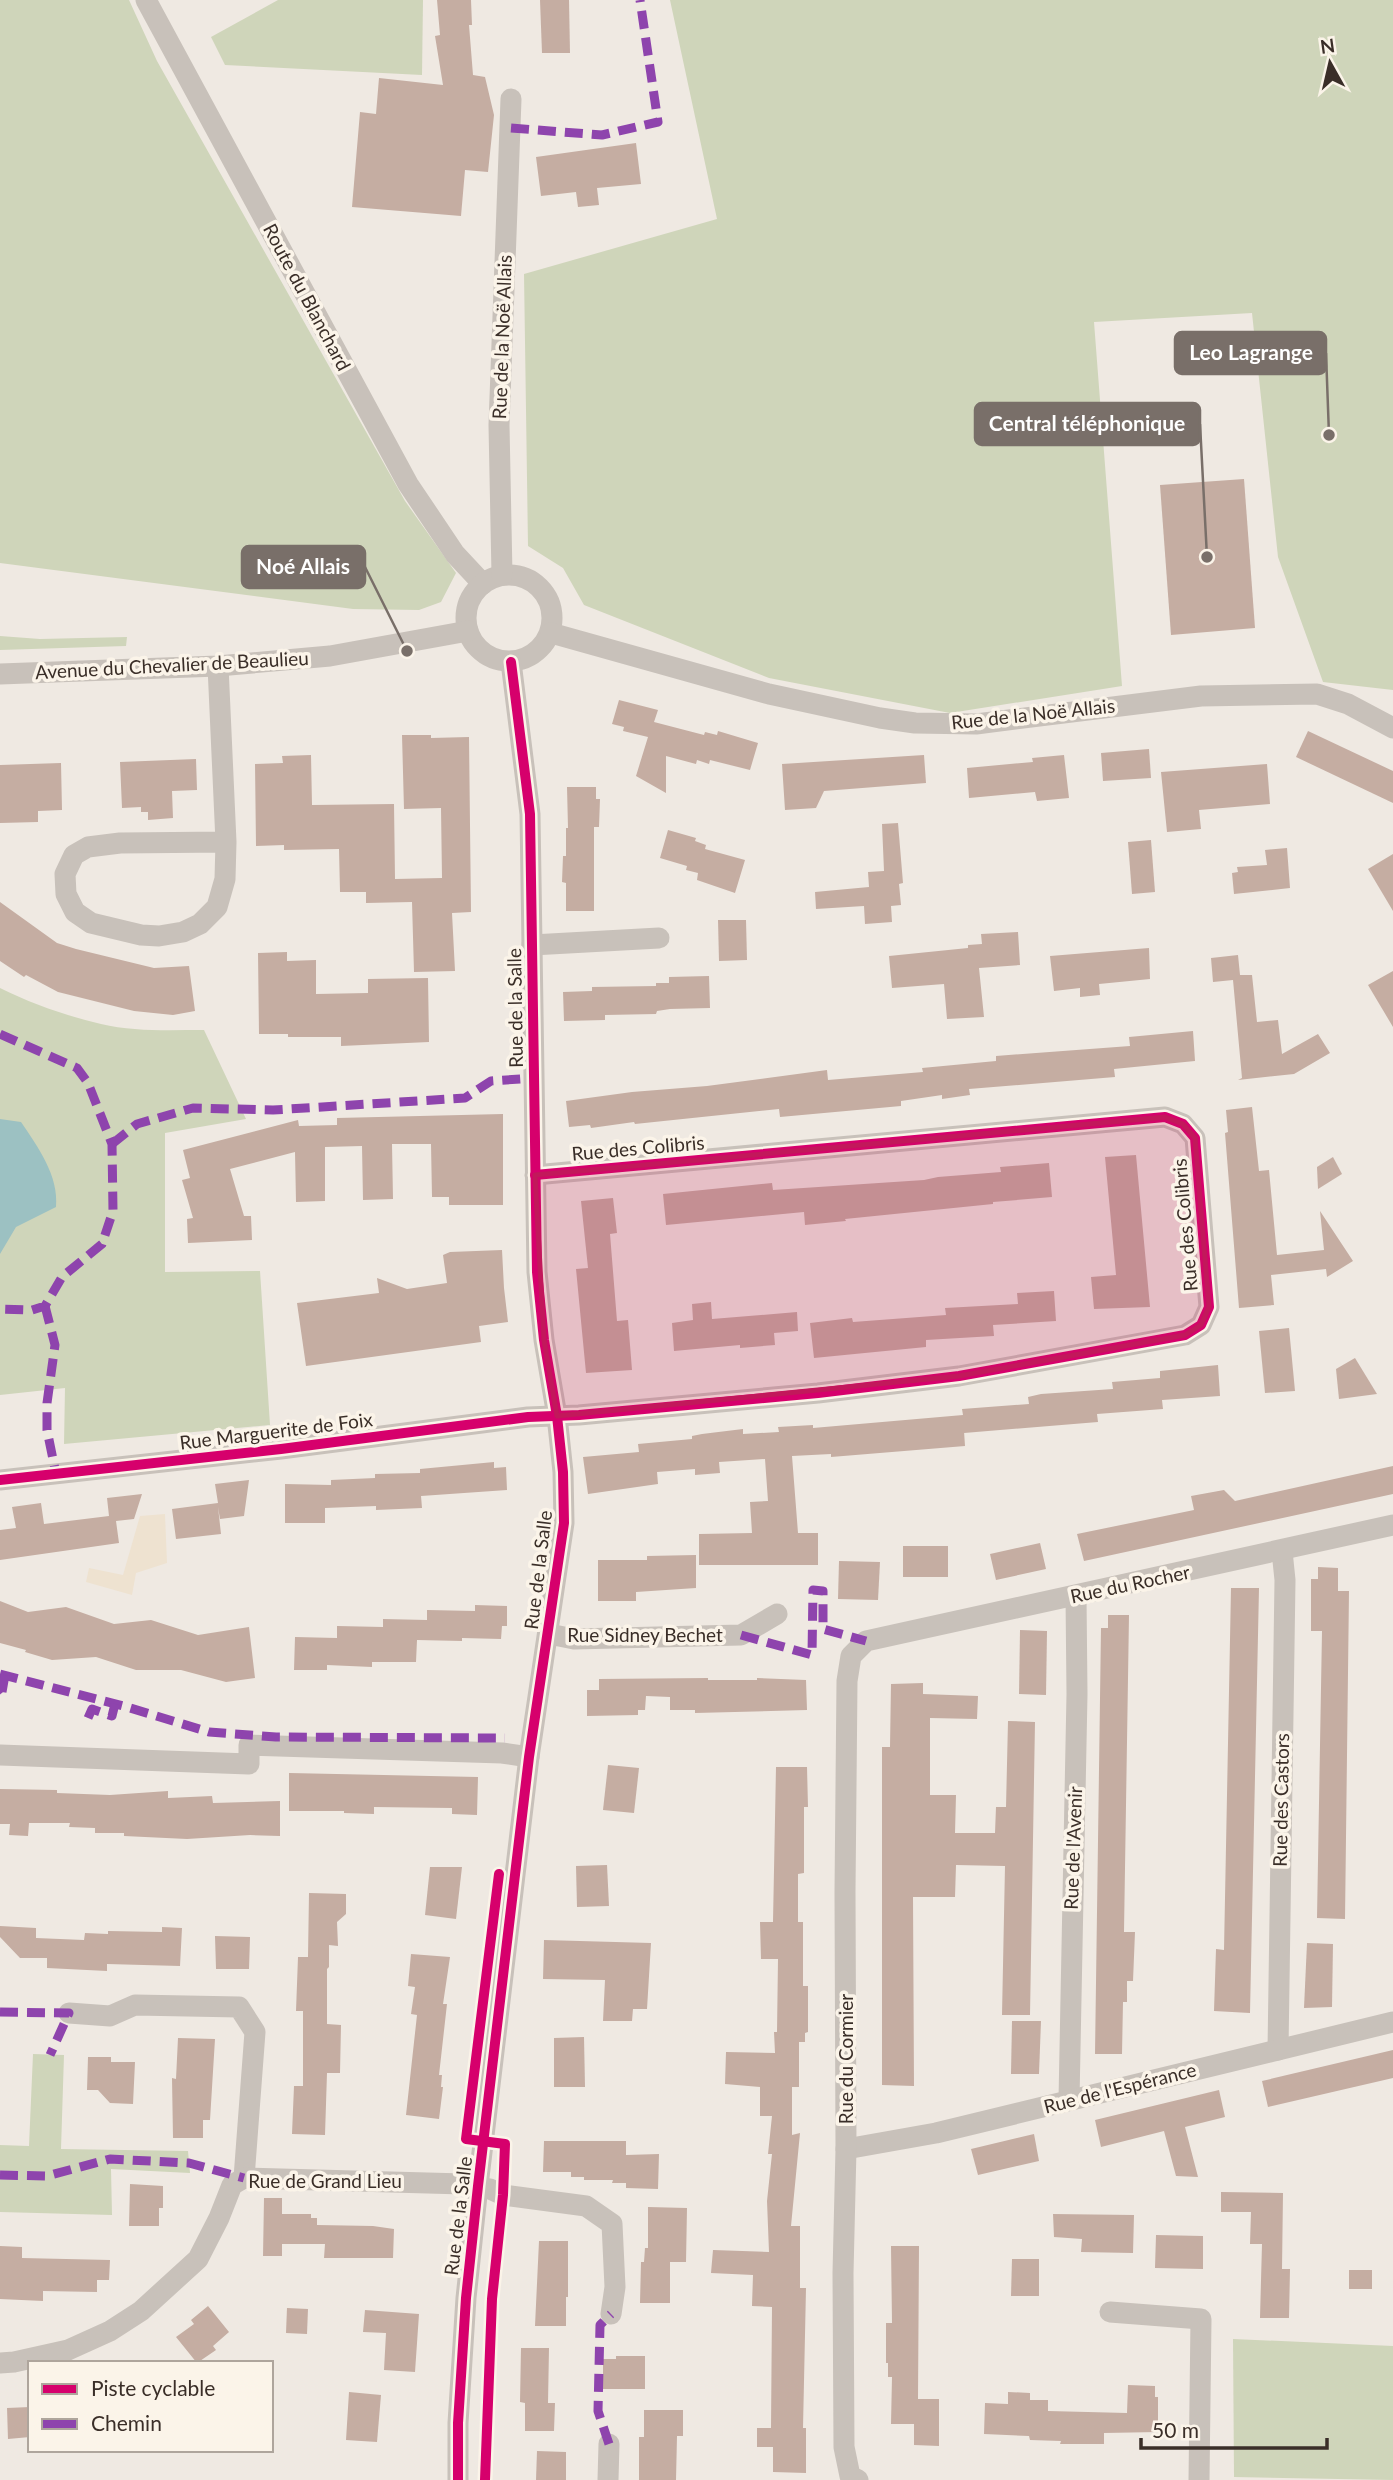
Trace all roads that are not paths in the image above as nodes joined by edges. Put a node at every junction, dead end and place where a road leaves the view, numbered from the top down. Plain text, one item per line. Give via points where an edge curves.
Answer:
1 (146, 0) edge
2 (511, 99) dead end
3 (493, 579) junction
4 (468, 631) junction
5 (551, 633) junction
6 (511, 662) junction
7 (218, 666) junction
8 (0, 674) edge
9 (1393, 728) edge
10 (226, 842) junction
11 (659, 938) dead end
12 (532, 945) junction
13 (535, 1175) junction
14 (557, 1416) junction
15 (0, 1480) edge
16 (1393, 1525) edge
17 (1282, 1551) junction
18 (1076, 1595) junction
19 (777, 1614) dead end
20 (549, 1634) junction
21 (866, 1641) joint
22 (0, 1755) edge
23 (529, 1757) junction
24 (69, 2013) dead end
25 (1393, 2022) edge
26 (1278, 2050) junction
27 (1069, 2100) junction
28 (846, 2149) junction
29 (244, 2178) junction
30 (478, 2186) junction
31 (1110, 2312) dead end
32 (611, 2314) dead end
33 (0, 2363) edge
34 (609, 2444) dead end
35 (458, 2480) edge
36 (608, 2480) edge
37 (858, 2480) edge
38 (1199, 2480) edge

1 - 3 street, Route du Blanchard via 408,484 455,554
2 - 3 street, Rue de la Noë Allais
3 - 4 street via 467,606
3 - 5 street via 524,578 543,590 551,603
4 - 6 street via 484,654
4 - 7 street, Avenue du Chevalier de Beaulieu via 330,656
5 - 6 street via 535,654
5 - 9 street, Rue de la Noë Allais via 769,694 915,723 976,724 1201,696 1318,694
6 - 12 street, Rue de la Salle via 530,814
7 - 8 street, Avenue du Chevalier de Beaulieu
7 - 10 street
10 - 10 street via 225,879 217,907 200,924 183,932 141,935 91,923 75,912 66,894 65,874 74,855 89,847
11 - 12 street
12 - 13 street, Rue de la Salle
13 - 14 street, Rue de la Salle via 537,1272
13 - 14 street, Rue des Colibris via 1165,1117 1183,1124 1195,1138 1209,1307 1201,1325 1185,1335 958,1376
14 - 15 street, Rue Marguerite de Foix
14 - 20 street, Rue de la Salle via 564,1523
16 - 17 street, Rue du Rocher
17 - 18 street, Rue du Rocher
17 - 26 street, Rue des Castors
18 - 21 street, Rue du Rocher
18 - 27 street, Rue de l'Avenir
19 - 20 street, Rue Sidney Bechet via 741,1635 574,1639
20 - 23 street, Rue de la Salle
21 - 28 street, Rue du Cormier via 851,1656 847,1681
22 - 23 street via 249,1764 249,1745
23 - 30 street, Rue de la Salle
24 - 29 street via 110,2016 135,2005 239,2007 255,2032
25 - 26 street, Rue de l'Espérance
26 - 27 street, Rue de l'Espérance
27 - 28 street, Rue de l'Espérance via 936,2133
28 - 37 street, Rue du Cormier via 844,2446 850,2476
29 - 30 street, Rue de Grand Lieu
29 - 33 street, Rue de Grand Lieu via 232,2185 198,2259 141,2311 68,2350
30 - 32 street, Rue de Grand Lieu via 503,2195 586,2206 612,2224 615,2287
30 - 35 street, Rue de la Salle via 458,2409
31 - 38 street via 1201,2319
34 - 36 street

